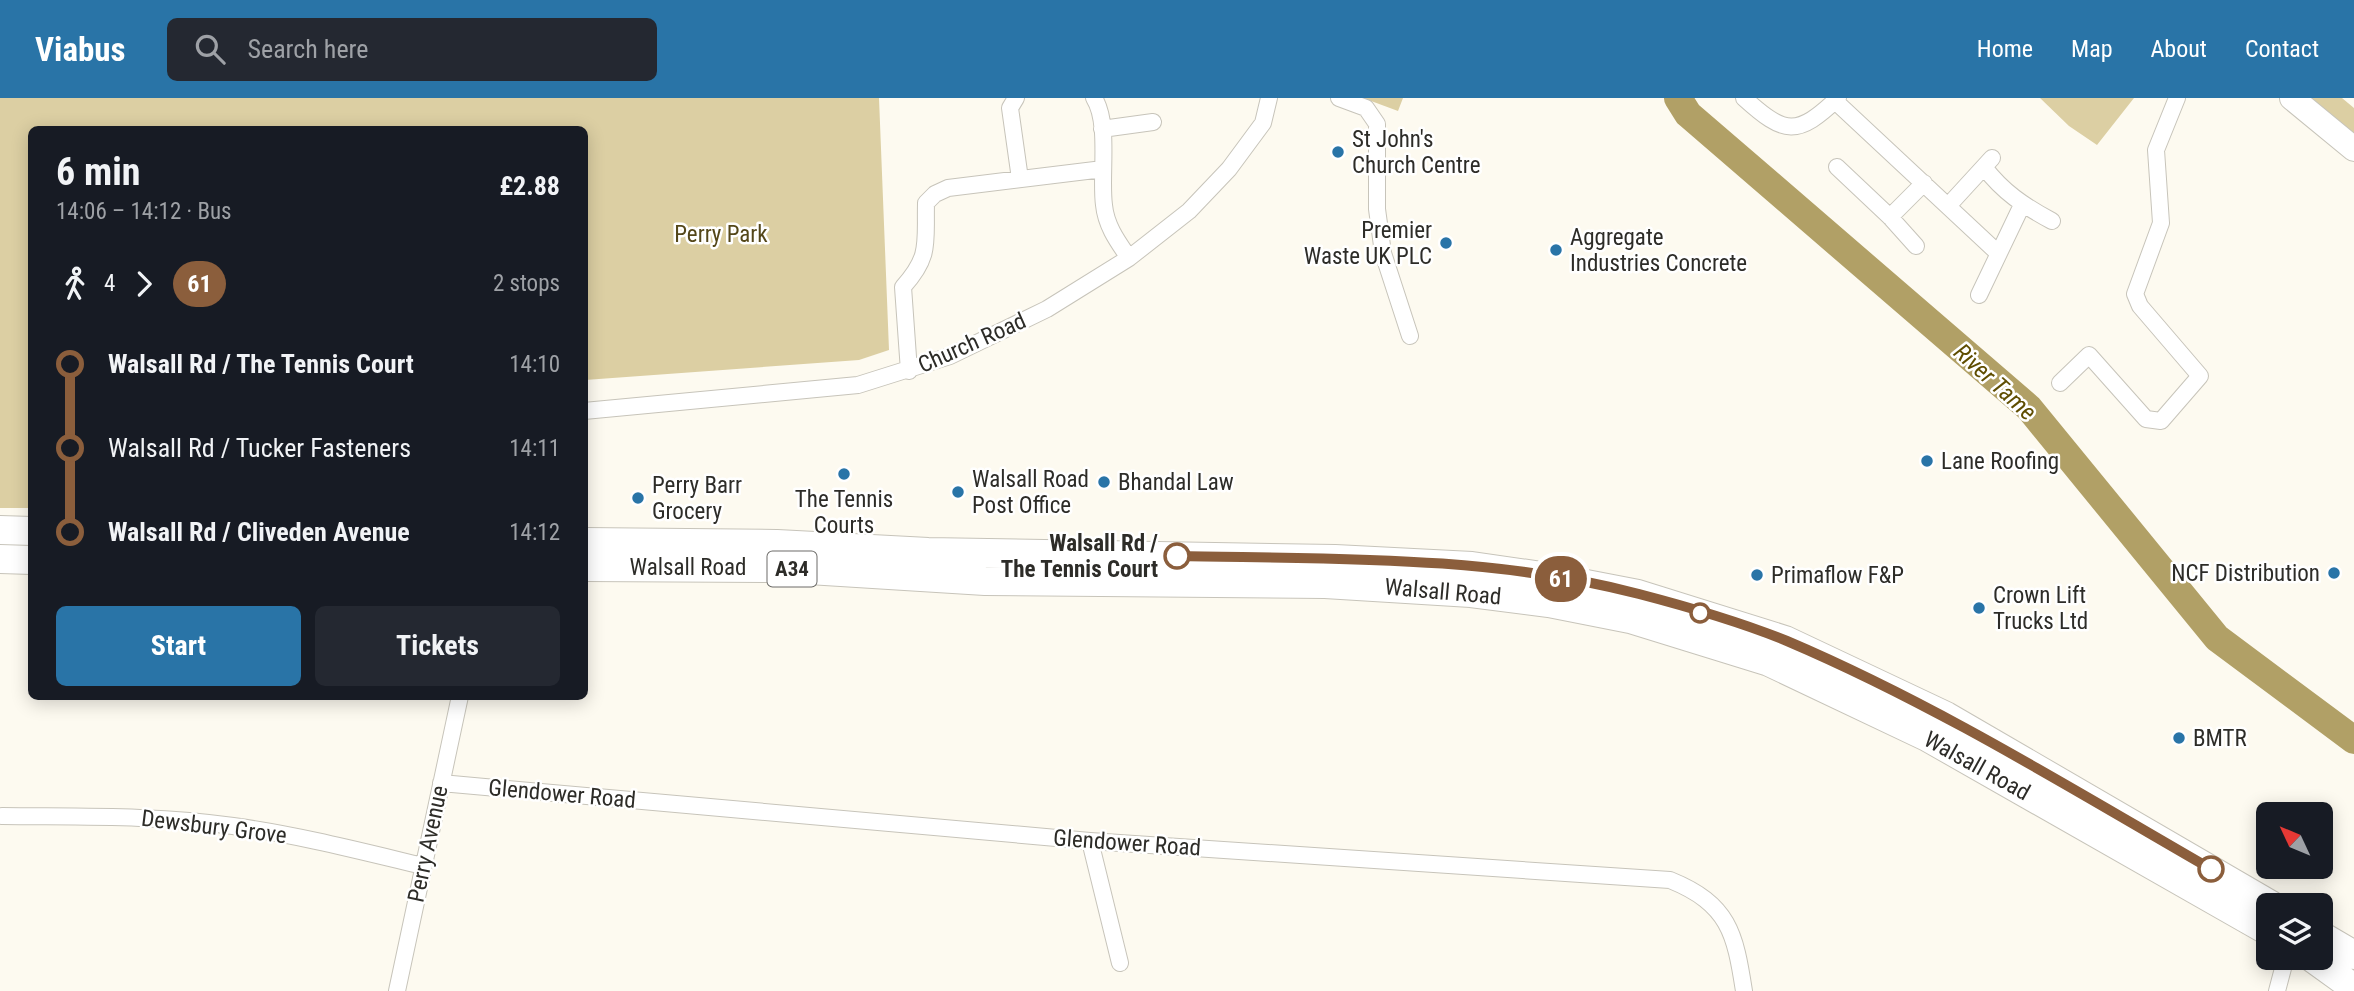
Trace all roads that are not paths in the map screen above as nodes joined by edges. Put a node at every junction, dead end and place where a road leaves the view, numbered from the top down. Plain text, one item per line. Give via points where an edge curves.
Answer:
1 (1016, 98) edge
2 (1094, 98) edge
3 (1269, 98) edge
4 (1339, 98) edge
5 (1744, 98) edge
6 (2177, 98) edge
7 (2292, 98) edge
8 (1836, 100) edge
9 (1153, 122) dead end
10 (1102, 130) junction
11 (2354, 149) edge
12 (1836, 167) dead end
13 (1103, 169) junction
14 (1020, 179) junction
15 (1924, 183) junction
16 (2022, 205) junction
17 (1948, 206) junction
18 (1890, 217) junction
19 (2052, 221) dead end
20 (1916, 246) dead end
21 (1998, 253) junction
22 (1129, 258) junction
23 (1979, 295) dead end
24 (1410, 335) dead end
25 (909, 371) junction
26 (2060, 383) dead end
27 (588, 411) edge
28 (0, 530) edge
29 (28, 531) edge
30 (588, 542) edge
31 (0, 559) edge
32 (28, 560) edge
33 (588, 566) edge
34 (459, 700) edge
35 (441, 783) junction
36 (2, 816) dead end
37 (1090, 841) junction
38 (423, 866) junction
39 (2256, 898) edge
40 (2256, 924) edge
41 (2333, 955) edge
42 (2333, 956) edge
43 (1120, 963) dead end
44 (2283, 970) edge
45 (2347, 979) edge
46 (397, 991) edge
47 (1744, 991) edge
48 (2277, 991) edge

1 - 14 street via 1010,108
2 - 10 street
3 - 22 street, Church Road via 1263,123 1229,169 1189,211
4 - 24 street via 1366,108 1377,124 1377,209 1383,253
5 - 8 street via 1772,123 1796,127 1818,117
6 - 26 street via 2156,150 2161,223 2135,294 2140,306 2200,376 2161,421 2146,419 2089,355
7 - 11 main road
8 - 15 street
9 - 10 street
10 - 13 street
12 - 18 street
13 - 14 street
13 - 22 street via 1110,231
14 - 25 street via 948,188 926,204 921,268 903,287
15 - 17 street
15 - 18 street
16 - 17 street via 1999,187 1988,162
16 - 19 street
16 - 21 street
17 - 21 street
18 - 20 street
21 - 23 street
22 - 25 street, Church Road via 1037,314
25 - 27 street, Church Road via 858,385
28 - 29 highway
30 - 39 highway, Walsall Road / A34 via 1335,559 1472,566 1626,591 1784,640 1946,716
31 - 32 highway
33 - 40 highway, Walsall Road / A34 via 778,568 985,580 1325,584 1471,593 1630,618 1769,663 1927,737
34 - 35 street, Perry Avenue
35 - 37 street, Glendower Road
35 - 38 street, Perry Avenue
36 - 38 street, Dewsbury Grove via 140,817 233,826
37 - 43 street
37 - 47 street, Glendower Road via 1670,880 1701,897 1730,925
38 - 46 street, Perry Avenue
41 - 45 street via 2343,962
42 - 45 highway
44 - 48 street

